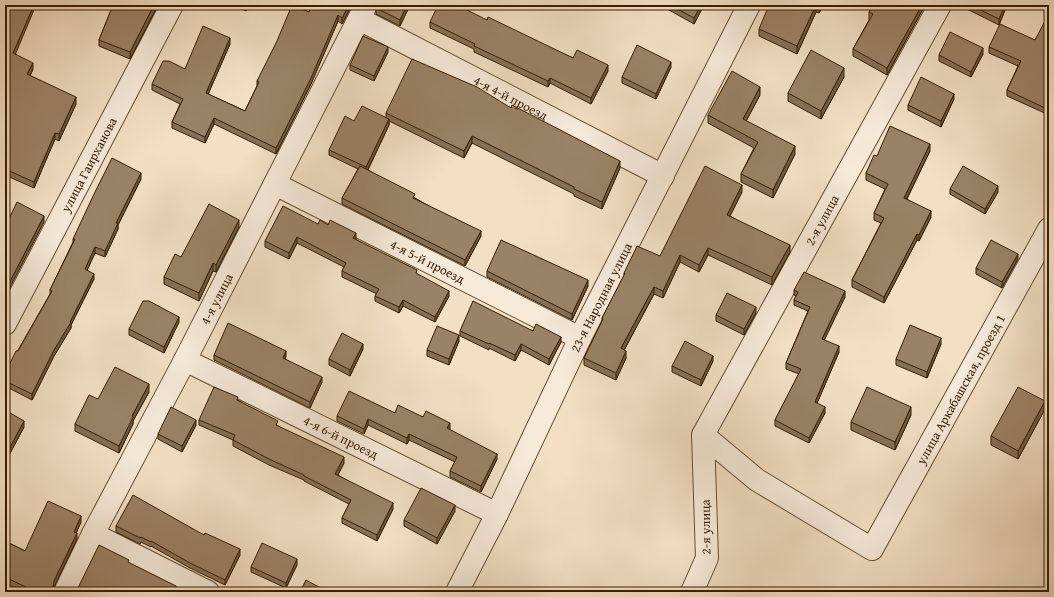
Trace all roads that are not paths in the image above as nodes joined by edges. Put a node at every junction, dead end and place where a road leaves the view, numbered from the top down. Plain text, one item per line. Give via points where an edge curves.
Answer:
1 (172, 5) edge
2 (749, 5) edge
3 (940, 5) edge
4 (362, 12) edge
5 (663, 176) junction
6 (275, 184) junction
7 (1049, 229) edge
8 (5, 324) edge
9 (580, 338) junction
10 (185, 360) junction
11 (703, 435) junction
12 (497, 514) junction
13 (93, 534) junction
14 (65, 592) edge
15 (208, 592) edge
16 (457, 592) edge
17 (692, 592) edge

1 - 8 street, улица Гаирханова
2 - 5 street, 23-я Народная улица
3 - 11 street, 2-я улица
4 - 5 street, 4-я 4-й проезд
4 - 6 street, 4-я улица
5 - 9 street, 23-я Народная улица
6 - 9 street, 4-я 5-й проезд
6 - 10 street, 4-я улица
7 - 11 street, улица Аркабашская, проезд 1 via 872,549 757,480
9 - 12 street, 23-я Народная улица
10 - 12 street, 4-я 6-й проезд
10 - 13 street, 4-я улица
11 - 17 street, 2-я улица via 707,558
12 - 16 street, 23-я Народная улица
13 - 14 street, 4-я улица
13 - 15 street

